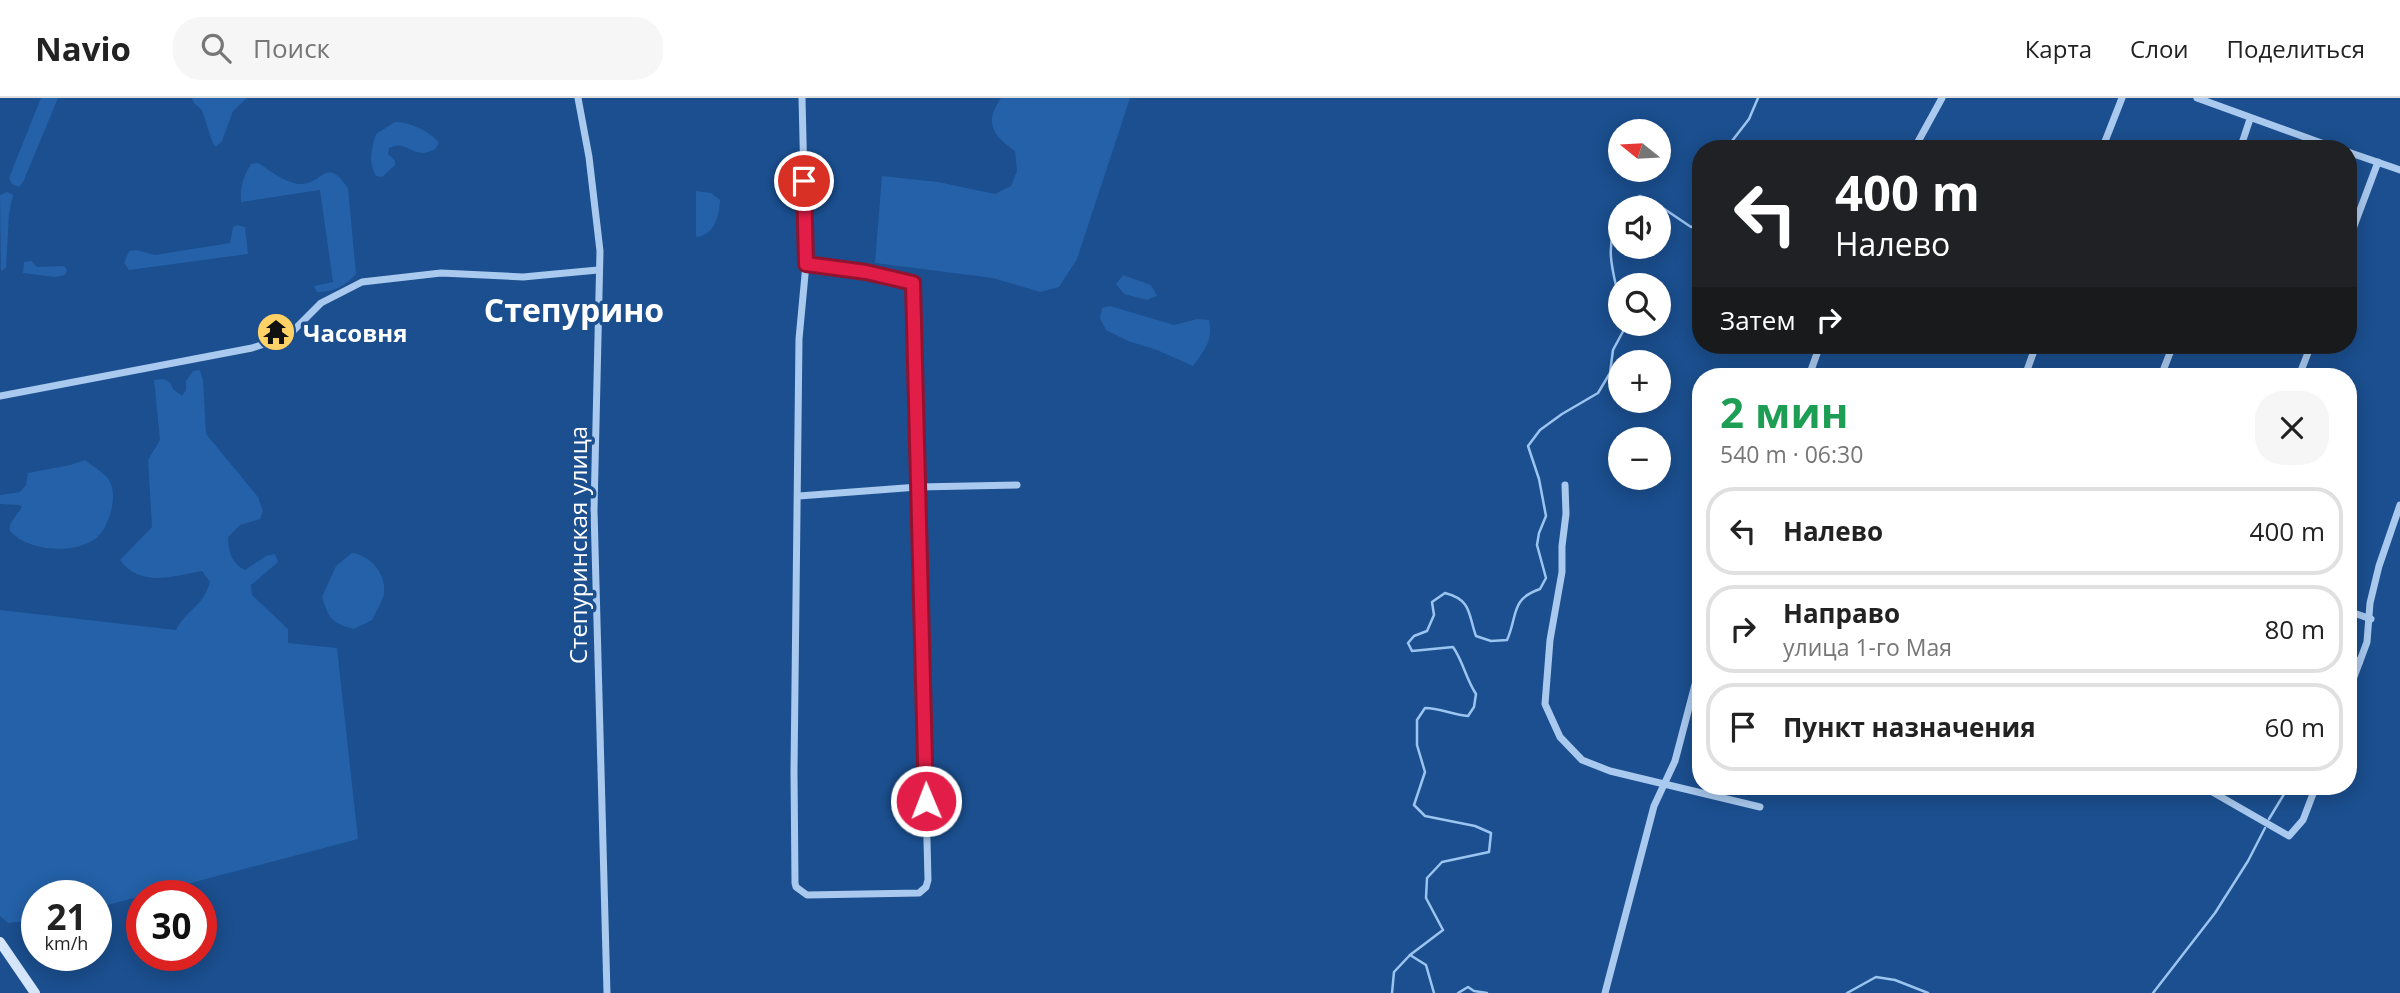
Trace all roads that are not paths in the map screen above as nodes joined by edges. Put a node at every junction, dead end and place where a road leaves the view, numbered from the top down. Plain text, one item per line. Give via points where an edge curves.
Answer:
1 (578, 98) edge
2 (802, 98) edge
3 (1942, 98) edge
4 (2122, 98) edge
5 (2197, 98) edge
6 (2250, 119) junction
7 (1919, 140) edge
8 (2106, 140) edge
9 (2243, 140) edge
10 (2312, 140) edge
11 (2357, 155) edge
12 (2378, 162) junction
13 (2400, 170) edge
14 (2357, 218) edge
15 (806, 264) junction
16 (598, 270) junction
17 (0, 396) edge
18 (1017, 485) dead end
19 (1565, 485) dead end
20 (918, 487) junction
21 (799, 496) junction
22 (2400, 505) edge
23 (2357, 614) edge
24 (2371, 619) junction
25 (2359, 663) joint
26 (2357, 668) edge
27 (1692, 696) edge
28 (1664, 783) junction
29 (1692, 790) edge
30 (1712, 795) edge
31 (2218, 795) edge
32 (2313, 795) edge
33 (1760, 807) dead end
34 (0, 942) edge
35 (35, 993) edge
36 (607, 993) edge
37 (1605, 993) edge

1 - 16 street, Степуринская улица via 600,251
2 - 15 street
3 - 7 street
4 - 8 street
5 - 6 street
6 - 9 street
6 - 10 street
11 - 12 street
12 - 13 street
12 - 14 street
15 - 20 street via 913,283
15 - 21 street via 799,339
16 - 17 street via 523,277 441,273 362,282 321,303 282,338 252,348
16 - 36 street, Степуринская улица via 594,510
18 - 20 street
19 - 28 street via 1562,572 1545,704 1560,737 1582,760
20 - 21 street
20 - 21 street via 928,880 919,893 807,895 796,887
22 - 24 street via 2379,566
23 - 24 street
24 - 25 street
25 - 26 street
27 - 28 street via 1675,761
28 - 29 street
28 - 37 street
30 - 33 street
31 - 32 street via 2289,836 2303,820
34 - 35 street

